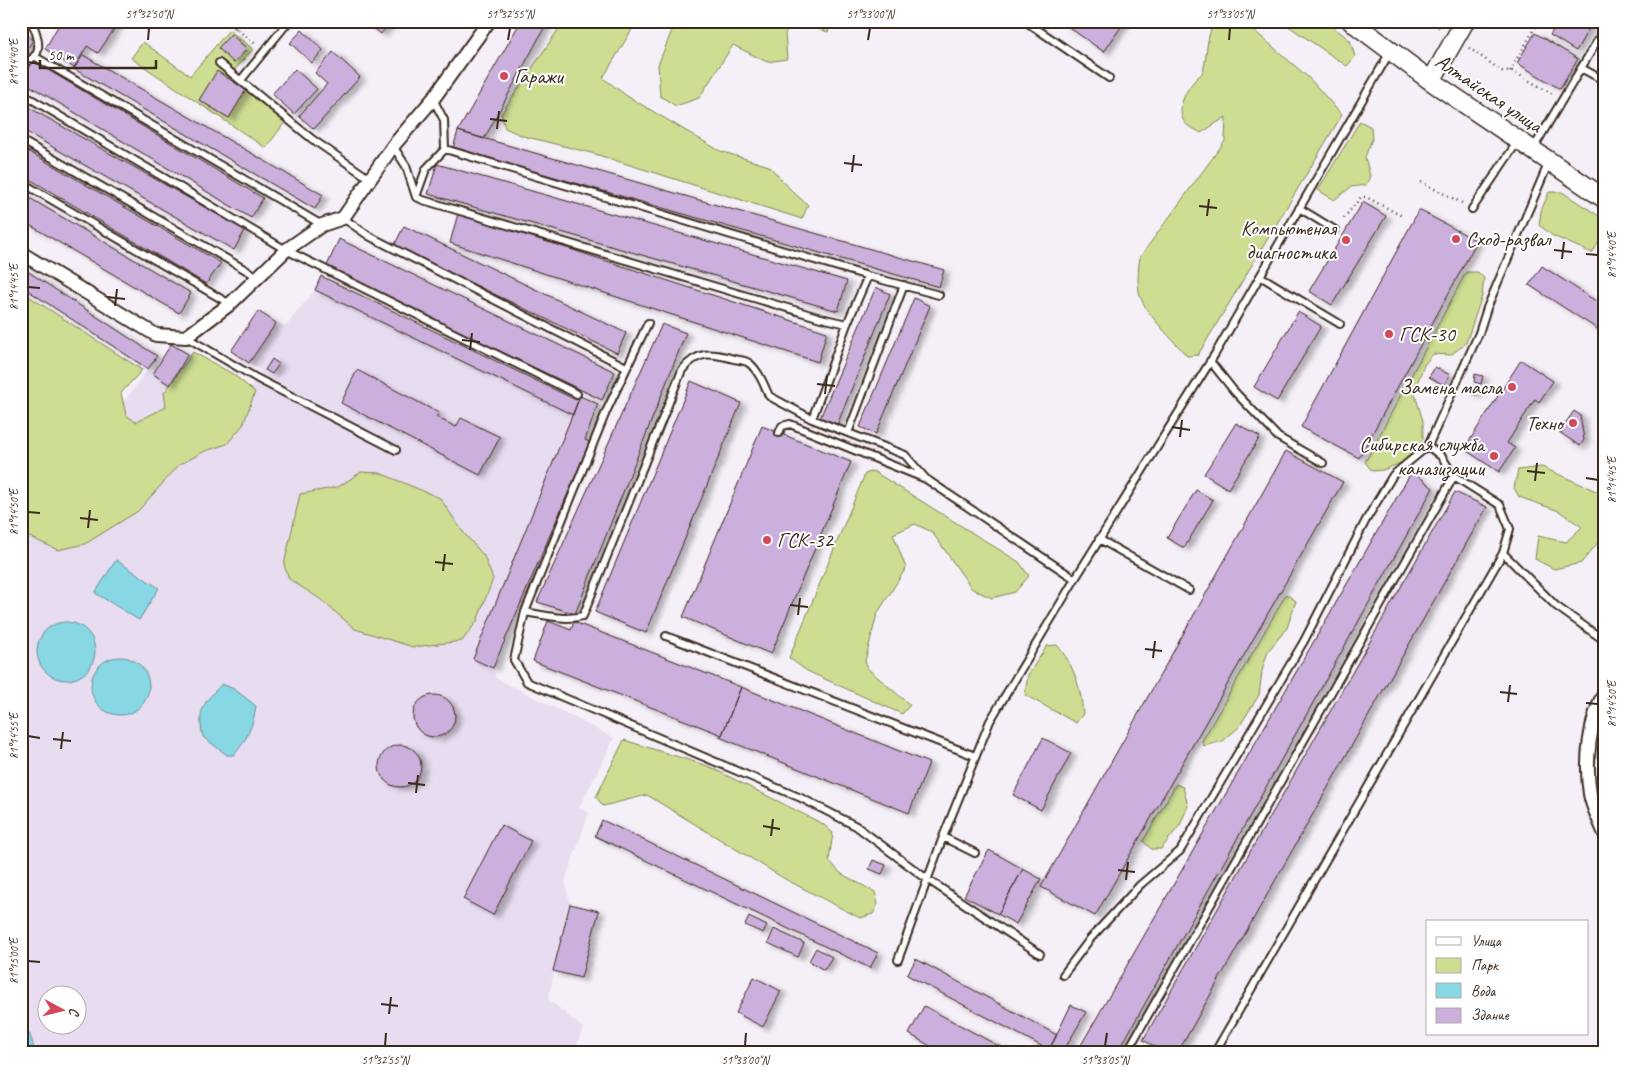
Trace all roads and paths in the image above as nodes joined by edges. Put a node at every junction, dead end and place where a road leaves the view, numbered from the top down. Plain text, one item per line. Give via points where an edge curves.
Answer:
1 (30, 21) edge
2 (226, 21) edge
3 (242, 21) edge
4 (289, 21) edge
5 (489, 21) edge
6 (1025, 21) edge
7 (1351, 21) edge
8 (1465, 21) edge
9 (1539, 21) edge
10 (1605, 28) edge
11 (236, 29) junction
12 (1456, 38) junction
13 (265, 51) junction
14 (1391, 51) junction
15 (34, 56) junction
16 (22, 63) edge
17 (219, 63) dead end
18 (1581, 68) junction
19 (1510, 71) junction
20 (1108, 78) dead end
21 (241, 80) junction
22 (1431, 81) junction
23 (1605, 81) edge
24 (21, 93) edge
25 (433, 99) junction
26 (1563, 99) junction
27 (21, 140) edge
28 (1526, 145) junction
29 (393, 146) junction
30 (445, 148) junction
31 (1549, 161) junction
32 (370, 179) junction
33 (21, 182) edge
34 (1421, 182) dead end
35 (416, 196) junction
36 (1605, 198) edge
37 (1299, 208) junction
38 (1472, 208) joint
39 (1402, 216) dead end
40 (342, 218) junction
41 (1344, 218) dead end
42 (322, 225) junction
43 (1336, 230) dead end
44 (286, 250) junction
45 (21, 253) edge
46 (868, 276) junction
47 (1260, 276) junction
48 (258, 277) junction
49 (904, 285) junction
50 (939, 295) dead end
51 (230, 304) junction
52 (648, 323) dead end
53 (848, 324) junction
54 (1340, 324) dead end
55 (186, 337) junction
56 (1210, 362) junction
57 (626, 367) junction
58 (577, 394) dead end
59 (812, 418) junction
60 (779, 433) dead end
61 (848, 433) junction
62 (1428, 446) junction
63 (396, 450) dead end
64 (1323, 462) dead end
65 (1454, 476) junction
66 (926, 479) junction
67 (1099, 539) junction
68 (1503, 553) junction
69 (1075, 579) junction
70 (1189, 590) dead end
71 (525, 612) junction
72 (666, 636) dead end
73 (1605, 641) edge
74 (1605, 692) edge
75 (975, 756) junction
76 (1605, 834) edge
77 (943, 837) junction
78 (975, 853) dead end
79 (927, 879) junction
80 (1040, 954) dead end
81 (898, 960) dead end
82 (1062, 975) dead end
83 (1127, 1052) edge
84 (1215, 1052) edge

1 - 15 lane via 38,42
2 - 11 path
3 - 11 path
4 - 13 lane
5 - 25 street
6 - 20 lane
7 - 14 main road, Алтайская улица
8 - 12 main road
9 - 19 path
10 - 18 lane
11 - 13 path
12 - 19 path via 1502,71
12 - 22 main road
13 - 21 lane
14 - 22 main road, Алтайская улица
14 - 37 lane
15 - 16 lane
15 - 42 lane
17 - 21 lane
18 - 23 lane
18 - 26 lane
19 - 26 path
21 - 32 lane via 312,139
22 - 28 main road, Алтайская улица
24 - 44 lane
25 - 29 street
25 - 30 lane via 444,120
26 - 28 lane
27 - 48 lane
28 - 31 main road, Алтайская улица
28 - 38 lane
29 - 32 street
29 - 35 lane via 406,166
30 - 35 lane via 426,169
30 - 46 lane
31 - 36 main road, Алтайская улица
31 - 62 lane via 1479,333
32 - 40 street
33 - 51 lane
34 - 38 path
35 - 53 lane
37 - 43 lane
37 - 47 lane
39 - 41 path via 1361,197
40 - 42 street
40 - 57 lane via 369,236
42 - 44 street
44 - 48 street
44 - 58 lane
45 - 55 street via 156,334
46 - 49 lane
46 - 53 lane
47 - 54 lane
47 - 56 lane
48 - 51 street
49 - 50 lane
49 - 61 lane
51 - 55 street
52 - 57 lane
53 - 59 lane
55 - 63 lane via 258,379
56 - 64 lane via 1278,437
56 - 67 lane
57 - 71 lane
59 - 61 lane
59 - 71 lane via 769,396 763,381 748,362 704,353 690,360 682,370 583,616 558,618
60 - 66 lane via 782,426 790,424
61 - 66 lane via 905,455
62 - 65 lane via 1442,458
62 - 82 lane via 1393,475 1366,520 1304,641 1180,851 1140,886 1090,939
65 - 68 lane via 1500,505 1510,529
65 - 83 lane
66 - 69 lane
67 - 69 lane
67 - 70 lane
68 - 73 lane via 1556,606
68 - 84 lane
69 - 75 lane via 990,722
71 - 79 lane via 514,660 527,682 801,798 856,826
72 - 75 lane
74 - 76 street via 1588,742 1590,795
75 - 77 lane
77 - 78 lane
77 - 79 lane
79 - 80 lane
79 - 81 lane

